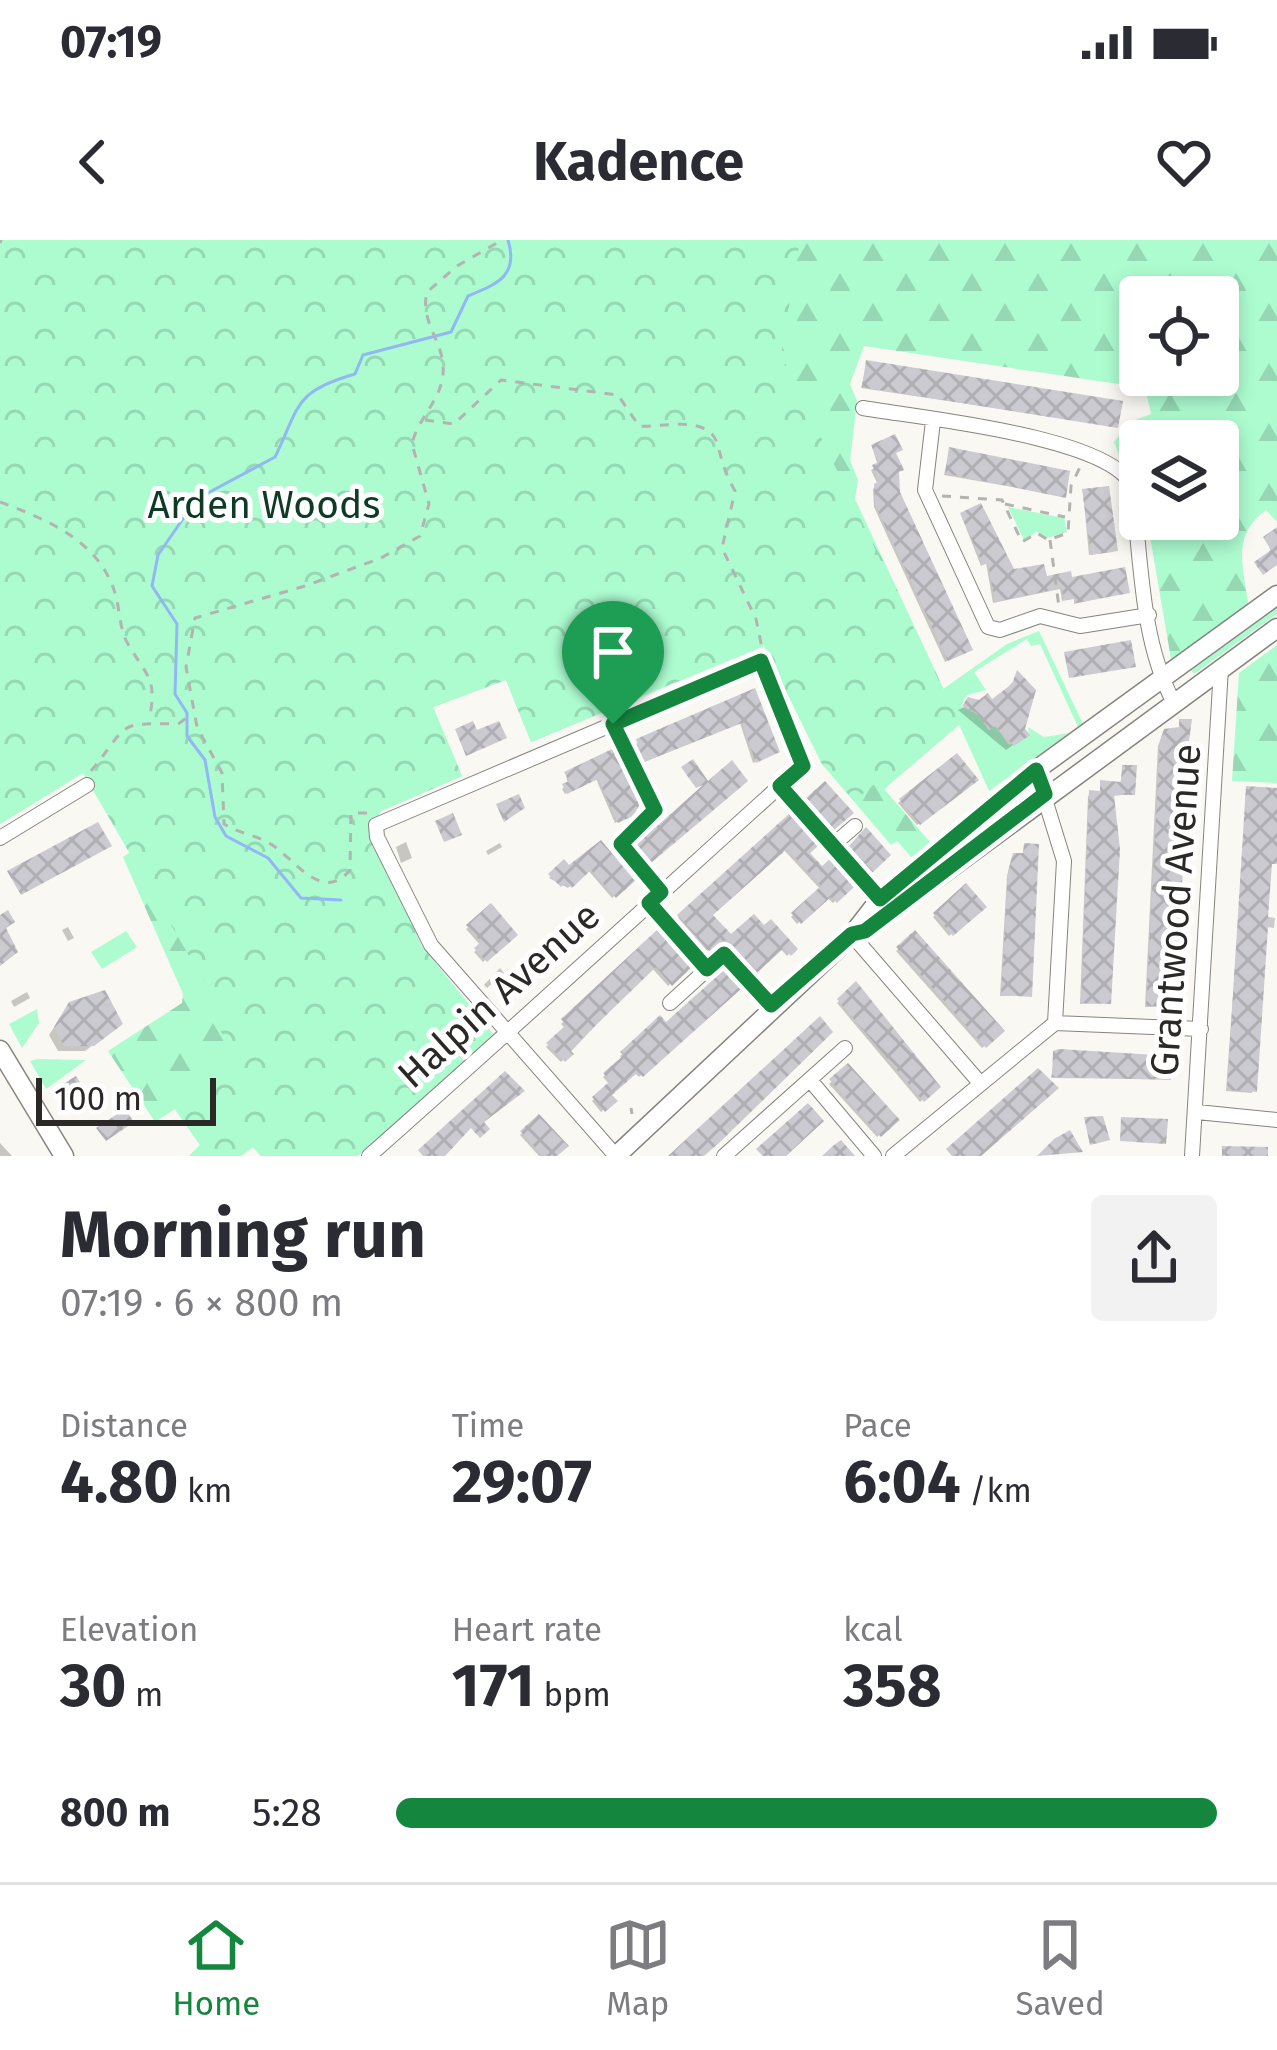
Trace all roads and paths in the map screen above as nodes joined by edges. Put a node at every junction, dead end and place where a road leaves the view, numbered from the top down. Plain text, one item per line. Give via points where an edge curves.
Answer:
1 (500, 242) edge
2 (863, 408) dead end
3 (423, 419) junction
4 (933, 421) junction
5 (1082, 465) dead end
6 (940, 496) dead end
7 (0, 502) edge
8 (1005, 503) junction
9 (1067, 517) junction
10 (1049, 538) junction
11 (1277, 595) edge
12 (1059, 609) dead end
13 (1149, 614) junction
14 (1277, 628) edge
15 (762, 656) junction
16 (1221, 668) junction
17 (1162, 680) junction
18 (1173, 701) junction
19 (193, 713) junction
20 (148, 720) junction
21 (613, 724) junction
22 (1036, 770) junction
23 (87, 785) joint
24 (780, 786) junction
25 (1045, 794) junction
26 (378, 823) junction
27 (854, 826) dead end
28 (0, 838) edge
29 (833, 845) junction
30 (655, 898) junction
31 (880, 899) junction
32 (852, 934) junction
33 (707, 969) junction
34 (670, 1003) dead end
35 (771, 1005) junction
36 (1055, 1023) junction
37 (1201, 1029) junction
38 (506, 1034) junction
39 (845, 1048) dead end
40 (0, 1050) edge
41 (5, 1073) edge
42 (810, 1080) junction
43 (980, 1083) junction
44 (1197, 1112) junction
45 (1277, 1120) edge
46 (64, 1156) edge
47 (369, 1156) edge
48 (616, 1156) edge
49 (724, 1156) edge
50 (874, 1156) edge
51 (893, 1156) edge
52 (1192, 1156) edge

1 - 3 path via 427,292 443,366
2 - 4 street
3 - 15 path via 454,424 501,380 525,380 617,394 639,426 710,430 735,490 722,548 756,619
3 - 19 path via 412,456 429,504 420,536 305,586 195,618 186,667
4 - 13 street via 1059,442 1126,474
4 - 13 street via 925,490 988,627 1036,616 1080,626
5 - 9 path
6 - 8 path
7 - 20 path via 89,548 108,573 128,644 151,679
8 - 9 path
8 - 10 path via 1023,543 1037,533
9 - 10 path via 1068,534
10 - 12 path
11 - 17 street
13 - 17 street
14 - 16 street
15 - 21 street
15 - 24 street via 803,766
16 - 18 street
16 - 37 street, Grantwood Avenue
17 - 18 street
17 - 22 street
18 - 25 street
19 - 20 path via 178,724
19 - 26 path via 222,773 224,824 266,842 303,874 327,882 346,877 351,812
20 - 23 path via 128,724
21 - 26 street
21 - 30 street via 655,810 622,846
22 - 25 street
22 - 31 street
23 - 28 street
24 - 29 street
24 - 30 street, Halpin Avenue
25 - 32 street
25 - 36 street via 1064,861
26 - 38 street via 422,931
27 - 29 street
29 - 31 street
30 - 33 street
30 - 38 street, Halpin Avenue
31 - 32 street
32 - 35 street
32 - 43 street
33 - 34 street
33 - 35 street via 724,954
35 - 48 street
36 - 37 street
36 - 43 street
37 - 44 street, Grantwood Avenue
38 - 47 street, Halpin Avenue
38 - 48 street
39 - 42 street
40 - 41 street
41 - 46 street
42 - 49 street
42 - 50 street
43 - 51 street
44 - 45 street
44 - 52 street, Grantwood Avenue

